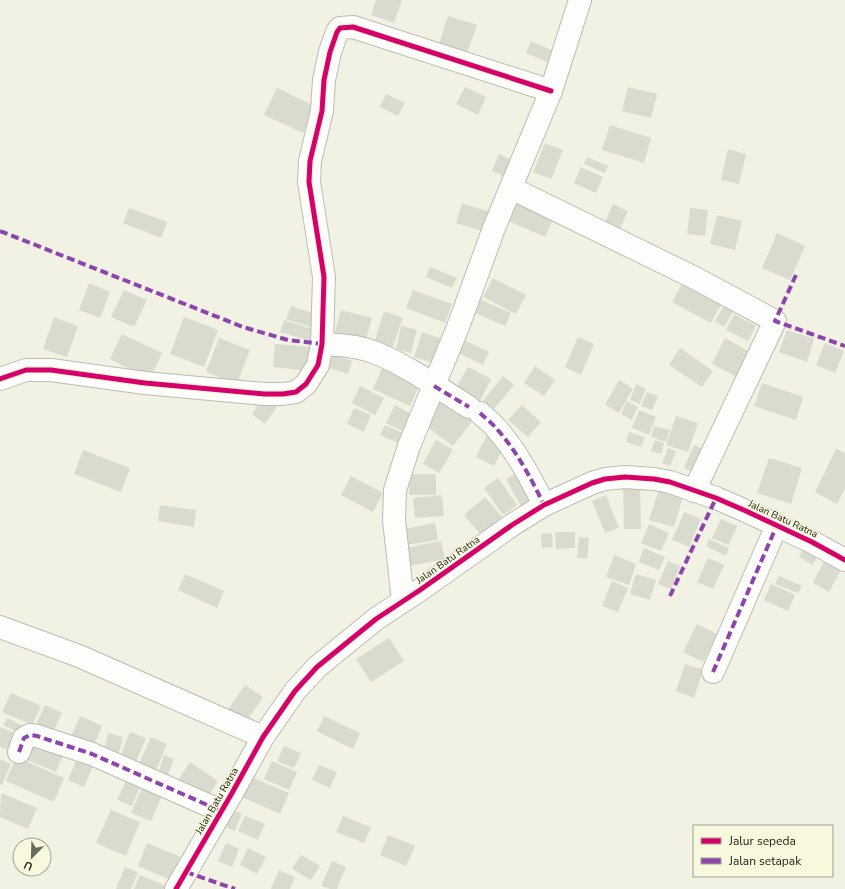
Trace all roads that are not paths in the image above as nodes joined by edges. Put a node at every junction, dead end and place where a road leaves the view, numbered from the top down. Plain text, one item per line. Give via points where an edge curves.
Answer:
1 (580, 0) edge
2 (551, 91) junction
3 (511, 188) junction
4 (322, 344) junction
5 (0, 379) edge
6 (434, 386) junction
7 (694, 491) junction
8 (544, 505) junction
9 (777, 525) junction
10 (845, 560) edge
11 (403, 601) junction
12 (0, 627) edge
13 (713, 672) dead end
14 (263, 737) junction
15 (19, 752) dead end
16 (221, 812) junction
17 (176, 889) edge

1 - 2 street
2 - 3 street
2 - 4 street via 353,27 340,28 330,52 324,80 322,111 310,161 309,182 324,277
3 - 6 street
3 - 7 street via 775,321
4 - 5 street via 318,364 306,384 296,392 283,394 144,383 51,370 26,370
4 - 6 street via 376,352
6 - 8 street via 474,410 496,428 532,480
6 - 11 street via 409,446 396,490 394,520
7 - 8 street, Jalan Batu Ratna via 670,482 625,477 592,483
7 - 9 street, Jalan Batu Ratna
8 - 11 street, Jalan Batu Ratna
9 - 10 street, Jalan Batu Ratna
9 - 13 street
11 - 14 street, Jalan Batu Ratna via 376,619 317,667 295,692
12 - 14 street via 79,656
14 - 16 street, Jalan Batu Ratna
15 - 16 street via 24,738 30,735 37,736 92,754
16 - 17 street, Jalan Batu Ratna

